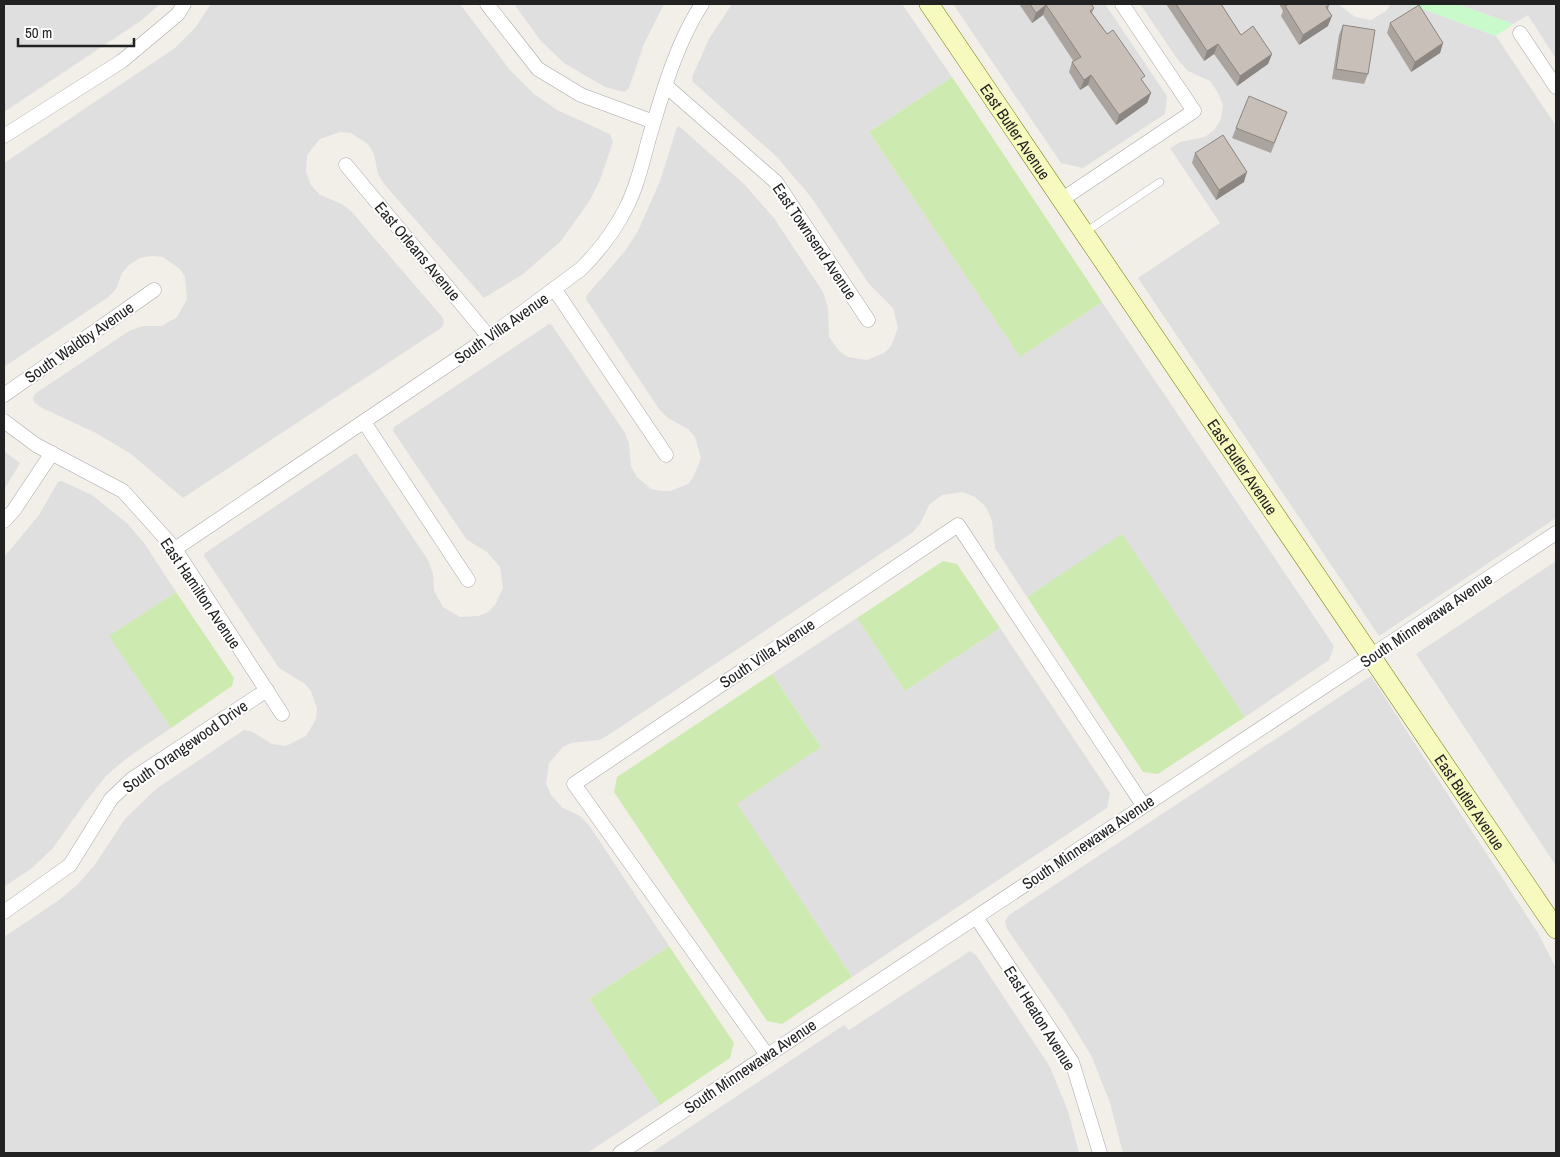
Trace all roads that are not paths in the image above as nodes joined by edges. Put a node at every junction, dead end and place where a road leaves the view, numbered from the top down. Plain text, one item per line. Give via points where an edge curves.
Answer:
1 (184, 4) edge
2 (487, 4) edge
3 (702, 4) edge
4 (929, 4) edge
5 (1122, 4) edge
6 (1520, 33) dead end
7 (666, 86) junction
8 (1556, 87) edge
9 (654, 122) junction
10 (4, 136) edge
11 (346, 165) dead end
12 (1160, 182) dead end
13 (1061, 200) junction
14 (1084, 233) junction
15 (154, 290) dead end
16 (555, 290) junction
17 (868, 320) dead end
18 (489, 337) junction
19 (4, 395) edge
20 (4, 421) edge
21 (364, 422) junction
22 (52, 453) junction
23 (666, 455) dead end
24 (4, 521) edge
25 (1556, 533) edge
26 (175, 549) junction
27 (468, 580) dead end
28 (1372, 656) junction
29 (266, 690) junction
30 (282, 714) dead end
31 (1143, 806) junction
32 (4, 912) edge
33 (976, 917) junction
34 (1556, 929) edge
35 (767, 1055) junction
36 (620, 1153) edge
37 (1100, 1153) edge

1 - 10 street via 178,14 122,60
2 - 9 street via 538,69 581,95
3 - 7 street, South Villa Avenue via 687,30
4 - 13 street, East Butler Avenue
5 - 13 street via 1194,111
6 - 8 street
7 - 9 street, South Villa Avenue
7 - 17 street, East Townsend Avenue via 776,182
9 - 16 street, South Villa Avenue via 636,187 626,208 594,255
11 - 18 street, East Orleans Avenue
12 - 14 lane
13 - 14 street, East Butler Avenue
14 - 28 street, East Butler Avenue
15 - 19 street, South Waldby Avenue
16 - 18 street, South Villa Avenue
16 - 23 street
18 - 21 street, South Villa Avenue
20 - 22 street, East Hamilton Avenue
21 - 26 street, South Villa Avenue
21 - 27 street
22 - 24 street
22 - 26 street, East Hamilton Avenue via 123,491
25 - 28 street, South Minnewawa Avenue
26 - 29 street, East Hamilton Avenue
28 - 31 street, South Minnewawa Avenue
28 - 34 street, East Butler Avenue
29 - 30 street, East Hamilton Avenue
29 - 32 street, South Orangewood Drive via 132,779 111,799 70,865
31 - 33 street, South Minnewawa Avenue
31 - 35 street, South Villa Avenue via 958,525 574,784
33 - 35 street, South Minnewawa Avenue
33 - 37 street, East Heaton Avenue via 1072,1062
35 - 36 street, South Minnewawa Avenue

